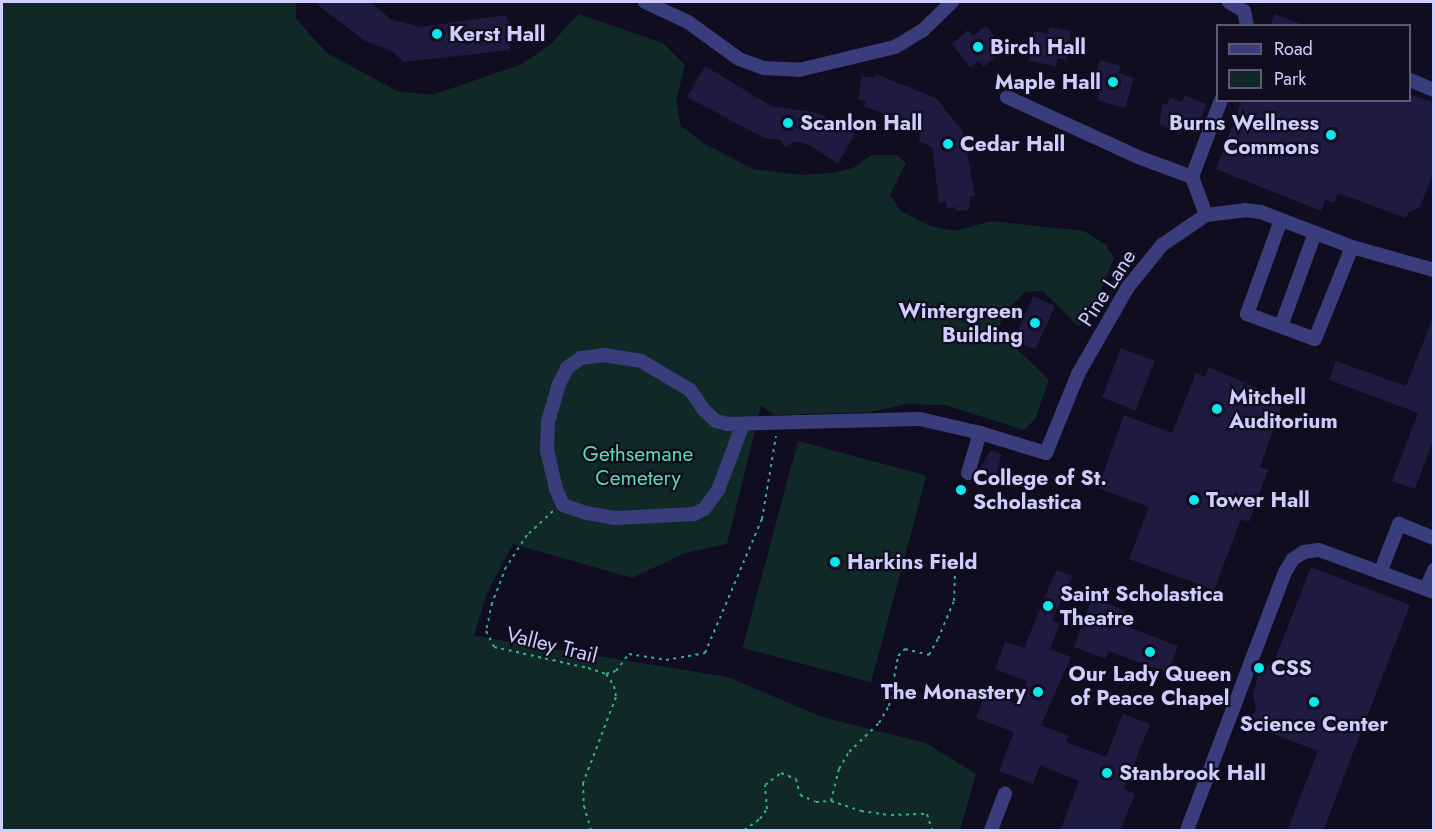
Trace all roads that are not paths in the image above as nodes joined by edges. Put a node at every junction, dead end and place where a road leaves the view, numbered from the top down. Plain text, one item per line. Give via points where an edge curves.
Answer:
1 (645, 2) edge
2 (952, 2) edge
3 (1229, 2) edge
4 (660, 4) edge
5 (1247, 24) edge
6 (1411, 80) edge
7 (1434, 90) edge
8 (1007, 97) dead end
9 (1220, 102) edge
10 (1192, 177) junction
11 (1206, 215) junction
12 (1281, 220) junction
13 (1315, 233) junction
14 (1352, 247) junction
15 (1434, 270) edge
16 (1281, 326) junction
17 (743, 424) junction
18 (980, 433) junction
19 (968, 473) dead end
20 (1434, 538) edge
21 (1434, 570) edge
22 (1380, 573) junction
23 (1430, 591) edge
24 (1005, 795) dead end
25 (991, 831) edge
26 (1187, 831) edge

1 - 4 lane
2 - 4 lane via 922,31 895,47 799,70 764,68 739,59
3 - 5 lane via 1244,11
6 - 7 lane
8 - 10 lane via 1138,157
9 - 10 lane
10 - 11 lane
11 - 12 lane, Pine Lane via 1245,210
11 - 18 lane, Pine Lane via 1162,245 1128,287 1078,374 1046,453
12 - 13 lane, Pine Lane
12 - 16 lane via 1247,314
13 - 14 lane, Pine Lane
13 - 16 lane
14 - 15 lane, Pine Lane
14 - 16 lane via 1315,339
17 - 17 lane via 716,421 690,390 642,361 604,355 581,358 562,377 548,422 547,450 563,505 615,518 694,514 704,509 718,490
17 - 18 lane via 920,419
18 - 19 lane
20 - 22 lane via 1399,524
21 - 23 lane
22 - 23 lane
22 - 26 lane via 1319,550 1304,552 1293,559 1280,583
24 - 25 lane

